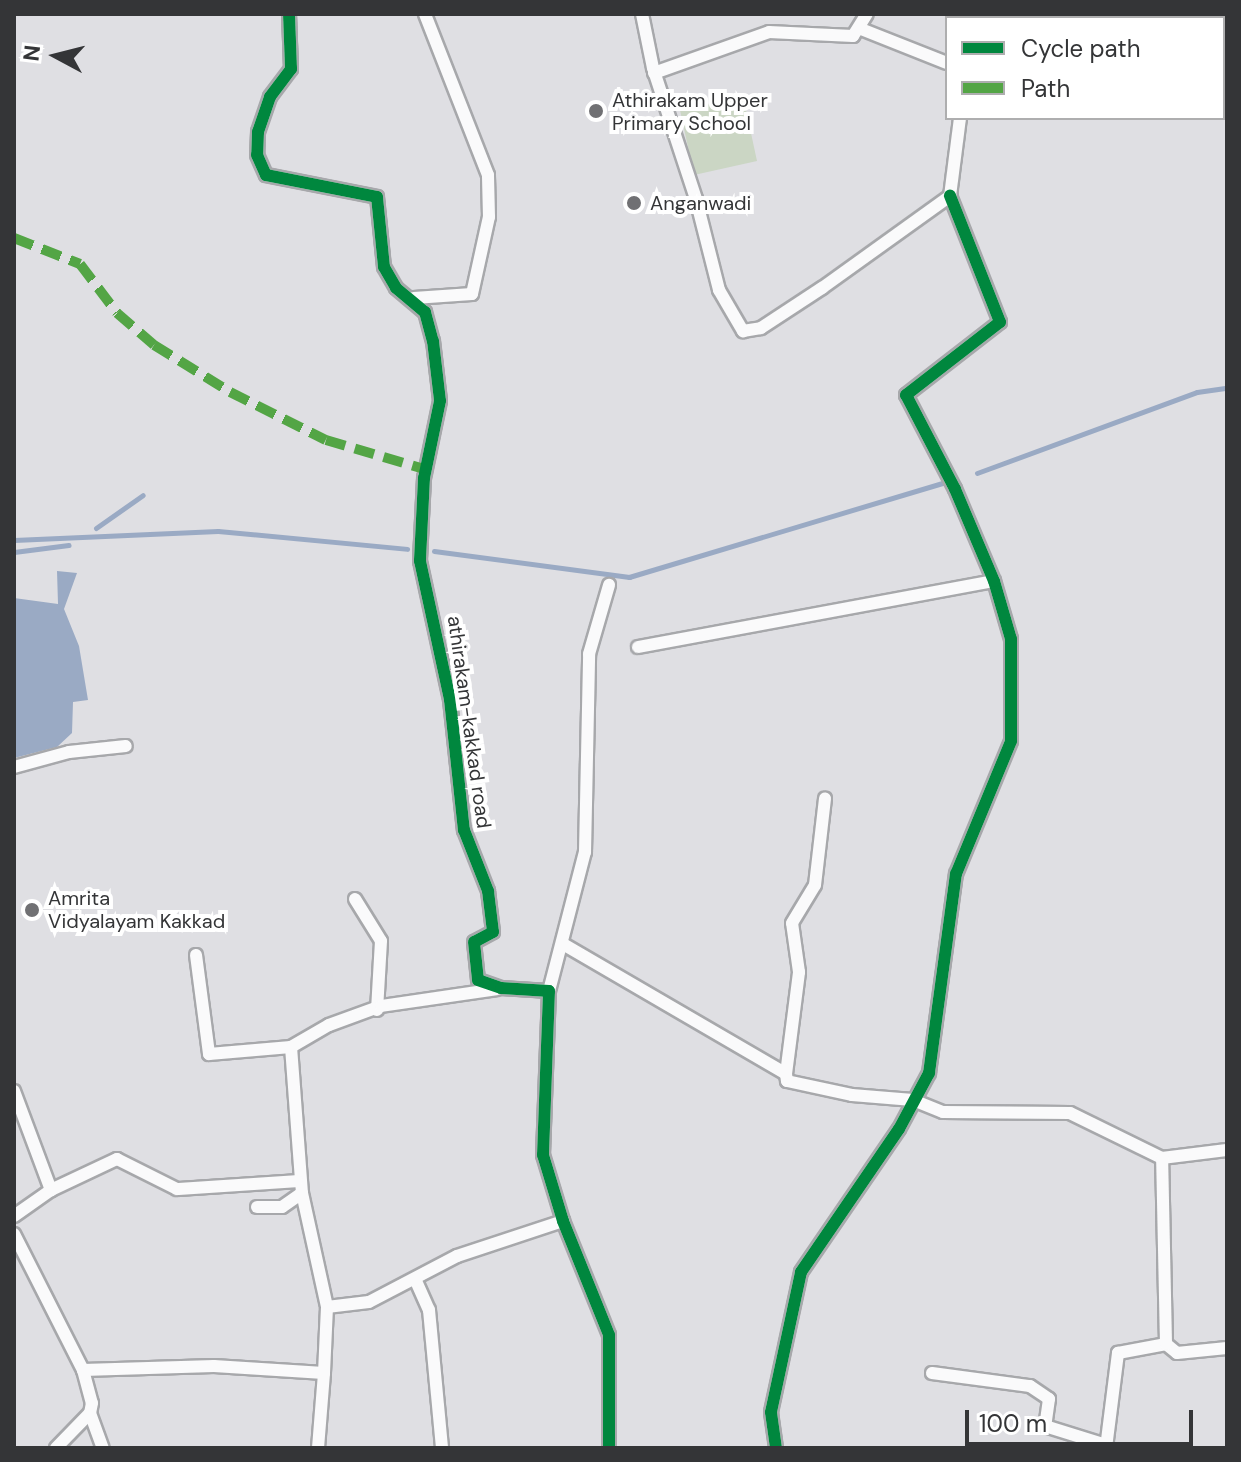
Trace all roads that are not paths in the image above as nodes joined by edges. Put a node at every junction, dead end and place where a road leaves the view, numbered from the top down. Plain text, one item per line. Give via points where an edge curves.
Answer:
1 (289, 14) edge
2 (425, 14) edge
3 (642, 14) edge
4 (867, 14) edge
5 (861, 29) junction
6 (945, 62) edge
7 (654, 73) junction
8 (960, 120) edge
9 (950, 196) junction
10 (414, 298) junction
11 (994, 581) junction
12 (609, 585) dead end
13 (638, 647) dead end
14 (126, 746) dead end
15 (14, 767) edge
16 (825, 799) dead end
17 (355, 899) dead end
18 (563, 944) junction
19 (196, 955) dead end
20 (501, 988) junction
21 (549, 991) junction
22 (377, 1010) junction
23 (291, 1047) junction
24 (786, 1074) junction
25 (14, 1091) edge
26 (913, 1100) junction
27 (1227, 1150) edge
28 (1162, 1158) junction
29 (300, 1187) junction
30 (51, 1190) junction
31 (257, 1207) dead end
32 (14, 1216) edge
33 (563, 1221) junction
34 (14, 1234) edge
35 (416, 1281) junction
36 (327, 1307) junction
37 (1166, 1344) junction
38 (1227, 1348) edge
39 (83, 1370) junction
40 (324, 1373) junction
41 (932, 1373) dead end
42 (90, 1413) junction
43 (1106, 1446) edge
44 (56, 1448) edge
45 (103, 1448) edge
46 (318, 1448) edge
47 (442, 1448) edge
48 (609, 1448) edge
49 (776, 1448) edge

1 - 10 street, athirakam-kakkad road via 291,69 262,116 257,155 266,175 377,197 384,267 396,288
2 - 10 street via 488,175 489,217 472,294
3 - 7 street
4 - 5 street
5 - 6 street
5 - 7 street via 853,36 769,32
7 - 9 street via 719,290 743,331 761,328
8 - 9 street
9 - 11 street via 1000,322 906,395 955,489
10 - 20 street, athirakam-kakkad road via 425,312 433,341 440,401 424,478 420,561 450,700 464,830 488,891 493,932 474,942 478,980
11 - 13 street
11 - 26 street via 1011,639 1011,741 956,874 945,930 936,1043 929,1073
12 - 18 street via 589,654 585,852
14 - 15 street
16 - 24 street via 815,885 792,923 799,972
17 - 22 street via 381,941
18 - 21 street
18 - 24 street
19 - 23 street via 209,1054
20 - 21 street
20 - 22 street
21 - 33 street via 543,1155
22 - 23 street via 329,1025
23 - 29 street
24 - 26 street via 787,1081 852,1095
25 - 30 street
26 - 28 street via 943,1112 1070,1113
26 - 49 street via 899,1129 801,1272 771,1412
27 - 28 street
28 - 37 street
29 - 30 street via 177,1189 117,1159
29 - 31 street via 282,1207
29 - 36 street
30 - 32 street
33 - 35 street via 472,1250
33 - 48 street via 609,1335
34 - 39 street
35 - 36 street via 369,1302
35 - 47 street via 429,1310
36 - 40 street
37 - 38 street via 1177,1353
37 - 43 street via 1121,1348 1118,1353
39 - 40 street via 214,1366
39 - 42 street
40 - 46 street
41 - 43 street via 1030,1386 1049,1399 1045,1426
42 - 44 street
42 - 45 street

